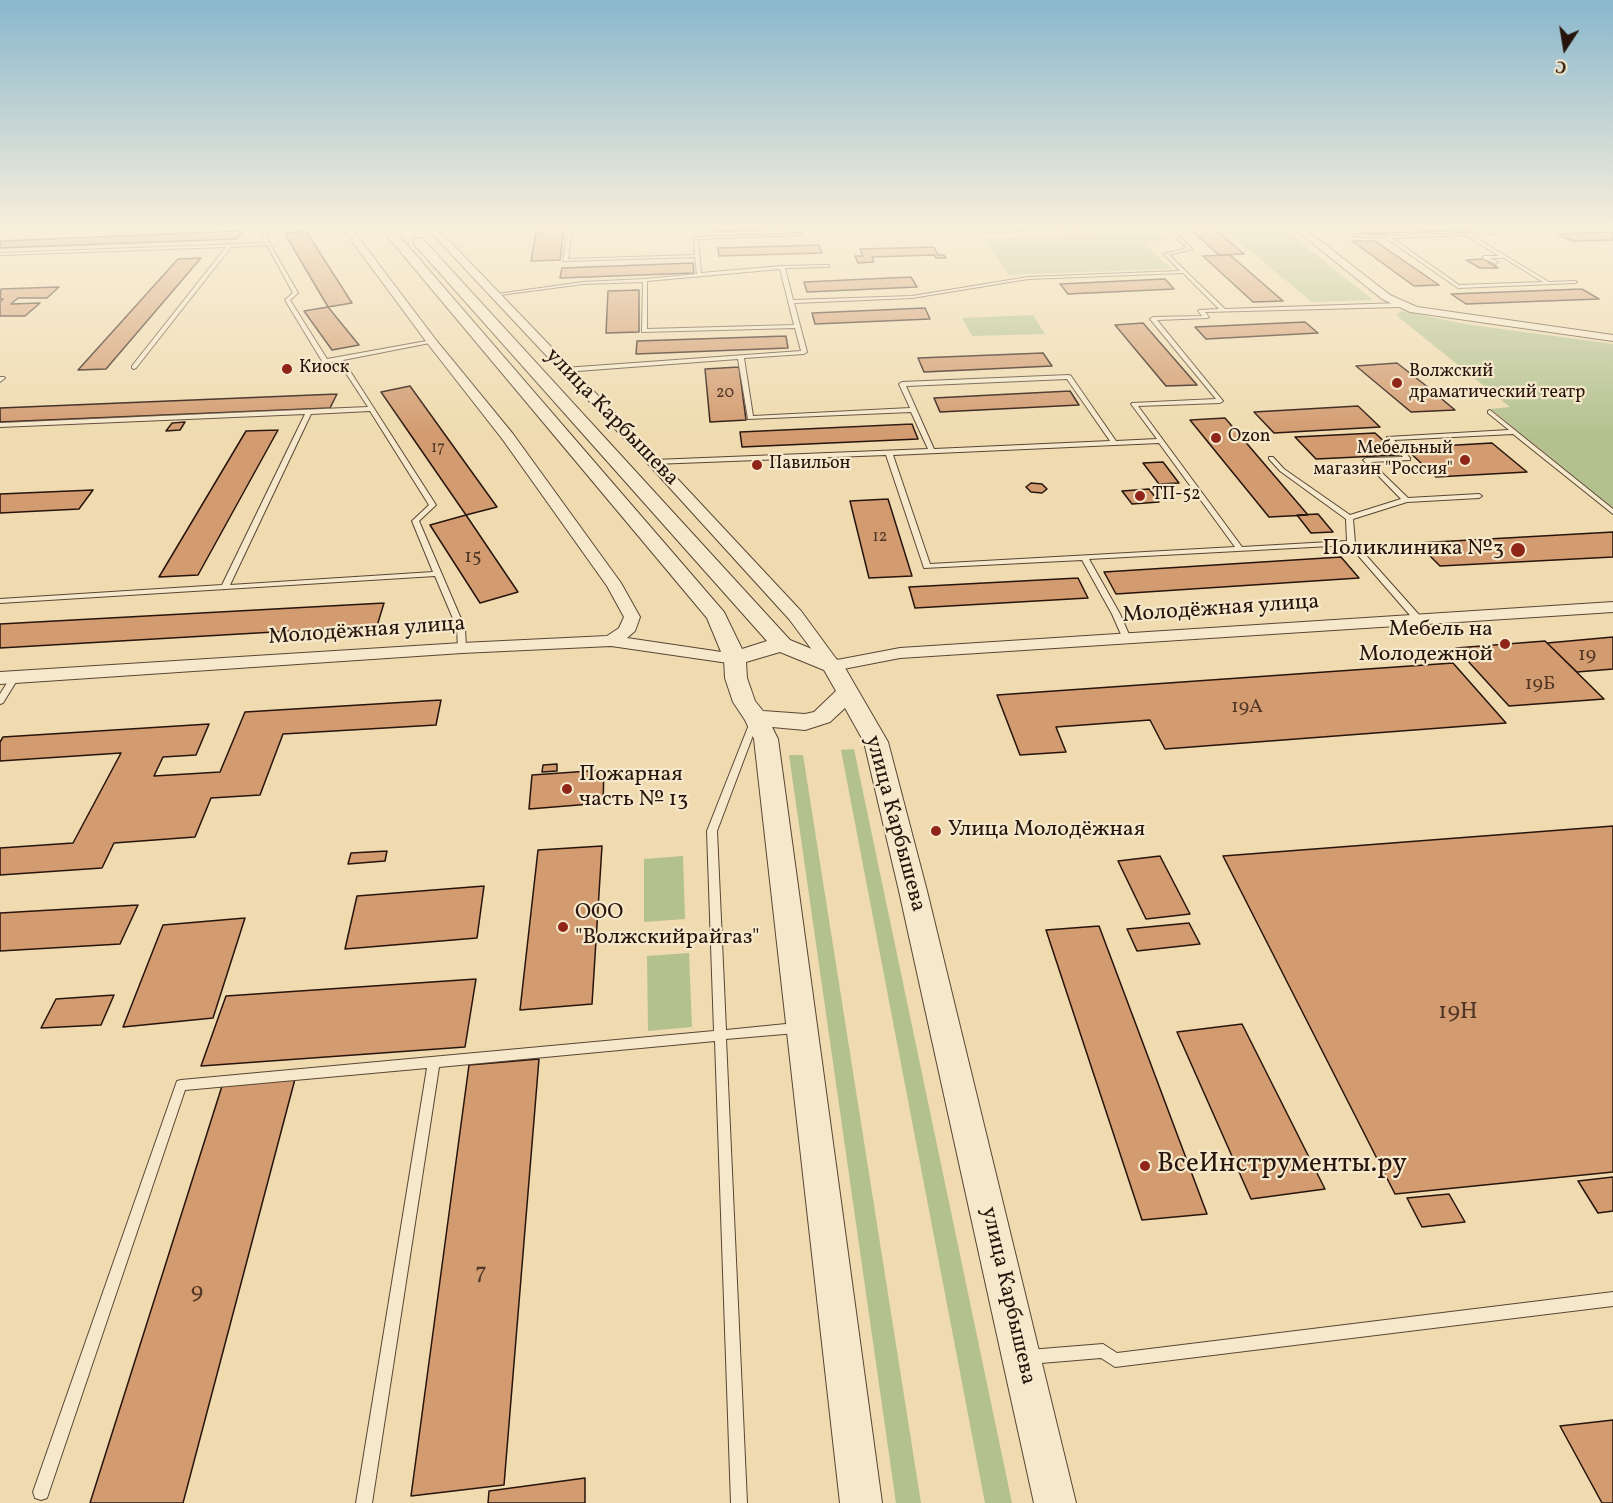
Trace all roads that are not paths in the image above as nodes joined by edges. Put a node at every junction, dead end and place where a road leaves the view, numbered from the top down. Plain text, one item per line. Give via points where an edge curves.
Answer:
1 (191, 295) edge
2 (293, 295) edge
3 (397, 295) edge
4 (443, 295) edge
5 (467, 295) edge
6 (492, 295) edge
7 (645, 295) edge
8 (789, 295) edge
9 (923, 295) edge
10 (1208, 295) edge
11 (1384, 295) edge
12 (791, 302) junction
13 (1400, 305) junction
14 (1223, 310) junction
15 (797, 326) junction
16 (1613, 338) edge
17 (432, 342) junction
18 (741, 357) junction
19 (340, 359) junction
20 (134, 367) dead end
21 (564, 370) junction
22 (371, 409) junction
23 (914, 410) junction
24 (309, 412) junction
25 (1490, 412) dead end
26 (0, 425) edge
27 (1515, 432) junction
28 (1160, 441) junction
29 (1114, 443) junction
30 (932, 452) junction
31 (889, 453) junction
32 (1271, 458) dead end
33 (654, 462) junction
34 (1479, 496) dead end
35 (1406, 500) junction
36 (1613, 512) edge
37 (1349, 518) junction
38 (1351, 543) junction
39 (1240, 549) junction
40 (1085, 558) junction
41 (438, 574) junction
42 (225, 587) junction
43 (0, 600) edge
44 (1613, 607) edge
45 (1418, 619) junction
46 (1127, 639) junction
47 (611, 642) junction
48 (782, 645) junction
49 (462, 648) junction
50 (735, 659) junction
51 (7, 677) edge
52 (841, 679) junction
53 (0, 701) edge
54 (756, 718) junction
55 (801, 1027) junction
56 (719, 1035) junction
57 (434, 1062) junction
58 (1613, 1299) edge
59 (1021, 1358) junction
60 (41, 1492) dead end
61 (364, 1503) edge
62 (739, 1503) edge
63 (861, 1503) edge
64 (1055, 1503) edge

1 - 20 lane
2 - 19 lane via 287,300 325,361
3 - 17 street
4 - 50 street, улица Карбышева via 717,616
5 - 48 street, улица Карбышева
6 - 21 street, улица Карбышева
7 - 15 lane via 644,331
8 - 12 lane
9 - 12 lane
10 - 14 lane
11 - 13 street
12 - 15 lane
13 - 14 lane
13 - 16 street via 1436,314
14 - 28 lane via 1201,311 1206,317 1153,318 1220,401 1134,404
15 - 18 lane via 804,352
17 - 19 lane
17 - 47 street via 508,437 615,586 632,617 626,631
18 - 21 lane
18 - 23 lane via 750,418
19 - 22 lane
21 - 33 street, улица Карбышева
22 - 24 lane
22 - 41 lane via 433,505 415,521
23 - 29 lane via 902,384 1069,377
23 - 30 lane
24 - 26 lane
24 - 42 lane
25 - 27 lane
27 - 35 lane via 1389,438 1408,459 1366,460
27 - 36 lane
28 - 29 lane
28 - 39 lane
29 - 30 lane
30 - 31 lane
31 - 33 lane
31 - 40 lane via 927,566
32 - 37 lane
33 - 52 street, улица Карбышева via 795,615
34 - 35 lane
35 - 37 lane
37 - 38 lane
38 - 39 lane
38 - 45 lane
39 - 40 lane
40 - 46 lane
41 - 42 lane
41 - 49 lane via 461,628
42 - 43 lane
44 - 45 street, Молодёжная улица
45 - 46 street, Молодёжная улица
46 - 52 street, Молодёжная улица via 900,652
47 - 49 street, Молодёжная улица
47 - 50 street, Молодёжная улица
48 - 50 street
48 - 52 street
49 - 51 street, Молодёжная улица
50 - 54 street via 744,702
51 - 53 lane
52 - 54 street via 822,717 805,722
52 - 59 street, улица Карбышева via 876,742
54 - 55 street via 766,739
54 - 56 lane via 712,831
55 - 56 lane
55 - 63 street
56 - 57 lane
56 - 62 lane
57 - 60 lane via 181,1085
57 - 61 lane
58 - 59 lane via 1115,1360 1103,1351
59 - 64 street, улица Карбышева

